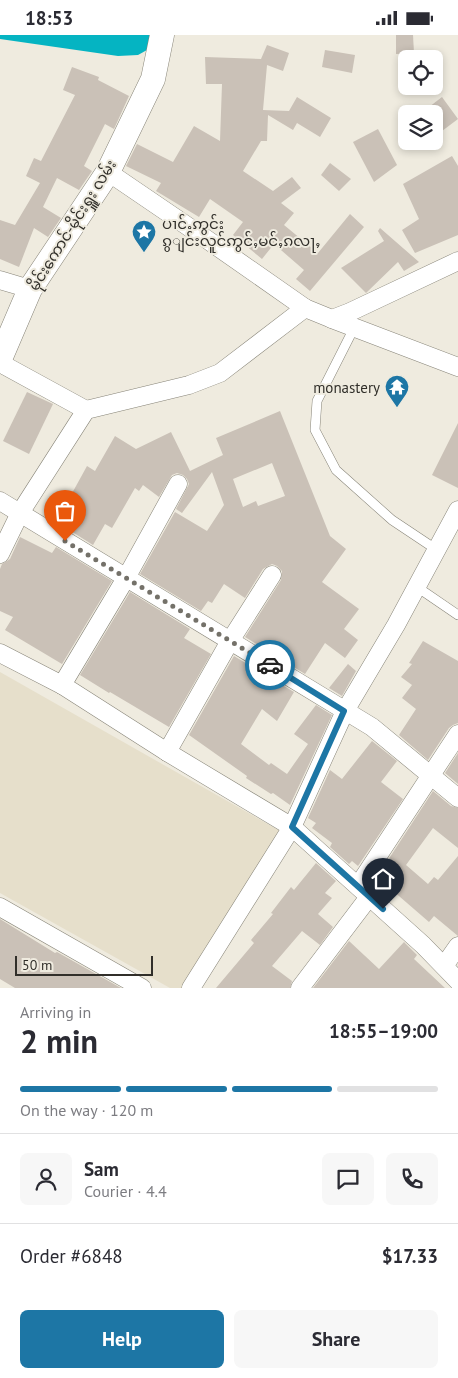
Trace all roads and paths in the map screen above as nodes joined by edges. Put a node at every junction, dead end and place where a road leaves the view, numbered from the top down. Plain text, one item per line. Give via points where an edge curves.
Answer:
1 (162, 35) edge
2 (108, 173) junction
3 (458, 261) edge
4 (0, 280) edge
5 (30, 289) junction
6 (305, 308) junction
7 (332, 319) junction
8 (354, 328) junction
9 (0, 359) edge
10 (0, 363) edge
11 (458, 367) edge
12 (86, 409) junction
13 (178, 484) dead end
14 (0, 501) edge
15 (458, 510) edge
16 (20, 513) junction
17 (436, 550) junction
18 (0, 554) edge
19 (272, 575) dead end
20 (126, 578) junction
21 (417, 587) junction
22 (458, 615) edge
23 (230, 641) junction
24 (0, 653) edge
25 (62, 685) junction
26 (344, 711) junction
27 (458, 734) edge
28 (167, 752) junction
29 (430, 776) junction
30 (458, 798) edge
31 (292, 827) junction
32 (363, 891) junction
33 (0, 907) edge
34 (458, 946) edge
35 (444, 966) junction
36 (458, 981) edge
37 (142, 988) edge
38 (192, 988) edge
39 (300, 988) edge

1 - 2 main road, မိုင်းကောင်-မိုင်းရှူး လမ်း via 153,79
2 - 5 main road, မိုင်းကောင်-မိုင်းရှူး လမ်း
2 - 6 street
3 - 7 street
4 - 5 street
5 - 9 main road, မိုင်းကောင်-မိုင်းရှူး လမ်း
6 - 7 street
6 - 12 street via 220,373 189,385
7 - 8 street
8 - 11 street
8 - 17 lane via 317,401 315,429 336,470 392,520
10 - 12 street
12 - 16 street
13 - 20 street
14 - 16 street
15 - 17 street
16 - 18 street
16 - 20 street
17 - 21 street
19 - 23 street
20 - 23 street
20 - 25 street
21 - 22 lane
21 - 26 street
23 - 26 street
23 - 28 street
24 - 25 street
25 - 28 street
26 - 29 street via 372,727
26 - 31 street
27 - 29 street
28 - 31 street
29 - 30 street
29 - 32 street
31 - 32 street
31 - 38 street
32 - 35 street
32 - 39 street
33 - 37 street
34 - 35 street
35 - 36 street

